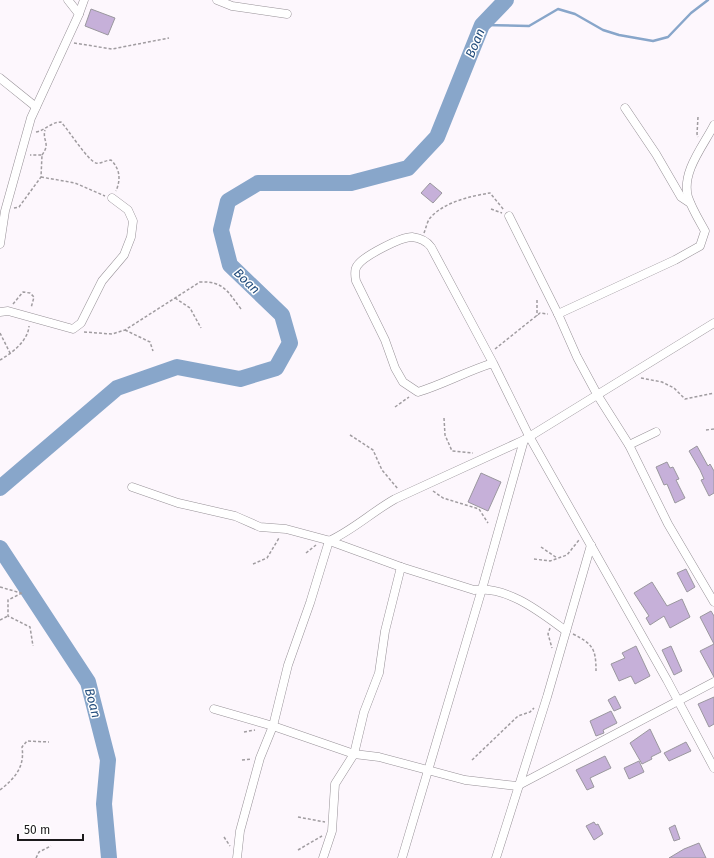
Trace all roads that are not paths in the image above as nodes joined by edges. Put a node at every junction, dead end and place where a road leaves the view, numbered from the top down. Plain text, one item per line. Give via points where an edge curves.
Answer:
1 (68, 0) edge
2 (84, 0) edge
3 (217, 0) edge
4 (79, 14) junction
5 (287, 14) dead end
6 (0, 78) edge
7 (36, 107) junction
8 (624, 108) dead end
9 (714, 124) edge
10 (112, 198) road end
11 (690, 203) junction
12 (509, 216) road end
13 (0, 244) edge
14 (4, 311) edge
15 (558, 314) junction
16 (714, 323) edge
17 (493, 363) junction
18 (598, 396) junction
19 (656, 432) dead end
20 (526, 438) junction
21 (629, 444) junction
22 (132, 487) dead end
23 (329, 540) junction
24 (591, 545) junction
25 (401, 567) junction
26 (482, 589) junction
27 (714, 602) edge
28 (566, 631) junction
29 (714, 682) edge
30 (677, 701) junction
31 (214, 709) dead end
32 (273, 726) junction
33 (354, 754) junction
34 (714, 768) edge
35 (429, 772) junction
36 (517, 786) junction
37 (237, 858) edge
38 (323, 858) edge
39 (402, 858) edge
40 (496, 858) edge

1 - 4 street
2 - 4 street
3 - 5 street via 232,6
4 - 7 street
6 - 7 street
7 - 13 street via 5,211
8 - 11 street via 656,154 681,197
9 - 11 street via 689,176
10 - 14 street via 128,210 133,221 131,237 124,255 102,281 81,323 73,329
11 - 15 street via 705,231 700,246
12 - 15 street
15 - 18 street
16 - 18 street via 627,375
17 - 17 street via 431,247 422,239 410,237 396,242 362,260 356,266 356,281 403,382 418,392
17 - 20 street
18 - 20 street
18 - 21 street
19 - 21 street
20 - 23 street via 403,495
20 - 24 street
20 - 26 street
21 - 27 street via 668,524
22 - 23 street via 178,503 236,516 260,527 285,529
23 - 25 street
23 - 32 street via 288,665
24 - 28 street
24 - 30 street
25 - 26 street via 474,590
25 - 33 street via 385,631 379,673 364,712
26 - 28 street via 504,594 535,608
26 - 35 street
28 - 36 street
29 - 30 street
30 - 34 street
30 - 36 street
31 - 32 street
32 - 33 street
32 - 37 street via 260,758 240,831
33 - 35 street via 402,762
33 - 38 street via 335,784 332,826
35 - 36 street via 464,780
35 - 39 street
36 - 40 street

